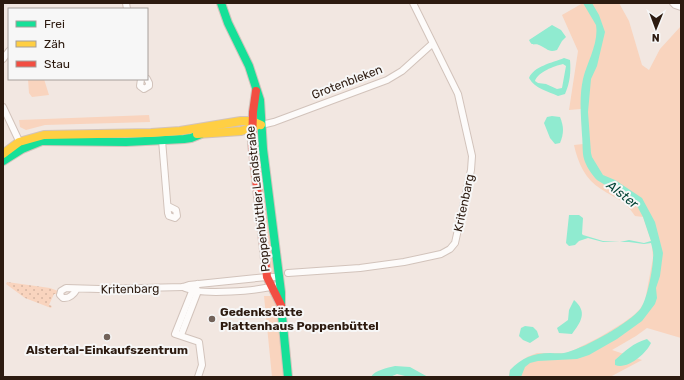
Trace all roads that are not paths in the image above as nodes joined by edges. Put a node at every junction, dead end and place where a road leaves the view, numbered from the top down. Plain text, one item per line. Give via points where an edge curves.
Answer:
1 (221, 3) edge
2 (412, 3) edge
3 (673, 3) edge
4 (681, 7) edge
5 (432, 44) junction
6 (141, 80) edge
7 (148, 80) edge
8 (256, 90) junction
9 (3, 107) edge
10 (252, 124) junction
11 (261, 125) junction
12 (180, 131) junction
13 (241, 131) junction
14 (66, 134) junction
15 (201, 134) junction
16 (162, 140) junction
17 (40, 141) junction
18 (252, 143) junction
19 (21, 146) junction
20 (3, 154) edge
21 (3, 161) edge
22 (168, 206) dead end
23 (288, 273) dead end
24 (267, 276) junction
25 (280, 281) junction
26 (198, 284) junction
27 (183, 287) junction
28 (271, 287) junction
29 (77, 289) dead end
30 (196, 291) junction
31 (281, 305) junction
32 (198, 377) edge
33 (288, 377) edge

1 - 8 main road, Poppenbüttler Landstraße via 249,66
2 - 5 street, Kritenbarg
3 - 4 street
5 - 11 street, Grotenbleken via 402,71 387,80
5 - 23 street, Kritenbarg via 458,94 472,156 457,238 453,246 441,254 404,262
6 - 7 street via 140,86 144,89 149,86
8 - 10 main road, Poppenbüttler Landstraße
8 - 11 main road, Poppenbüttler Landstraße via 260,100
9 - 19 street
10 - 11 main road
10 - 12 main road via 241,121
10 - 13 main road
10 - 18 main road, Poppenbüttler Landstraße
11 - 25 main road, Poppenbüttler Landstraße
12 - 14 main road
12 - 15 main road
13 - 15 main road
13 - 18 main road
14 - 17 main road
14 - 19 main road via 44,135
15 - 16 main road via 191,138
16 - 17 main road
16 - 22 street
17 - 19 main road
18 - 24 main road, Poppenbüttler Landstraße
19 - 20 main road
19 - 21 main road
24 - 25 street, Kritenbarg
24 - 26 street, Kritenbarg
24 - 28 main road, Poppenbüttler Landstraße
25 - 28 street, Kritenbarg
25 - 31 main road, Poppenbüttler Landstraße
26 - 27 street, Kritenbarg
26 - 30 street
27 - 29 street, Kritenbarg
27 - 30 street, Kritenbarg
28 - 30 street, Kritenbarg via 228,292
28 - 31 main road, Poppenbüttler Landstraße
30 - 32 street via 178,335 199,342 202,365
31 - 33 main road, Poppenbüttler Landstraße

